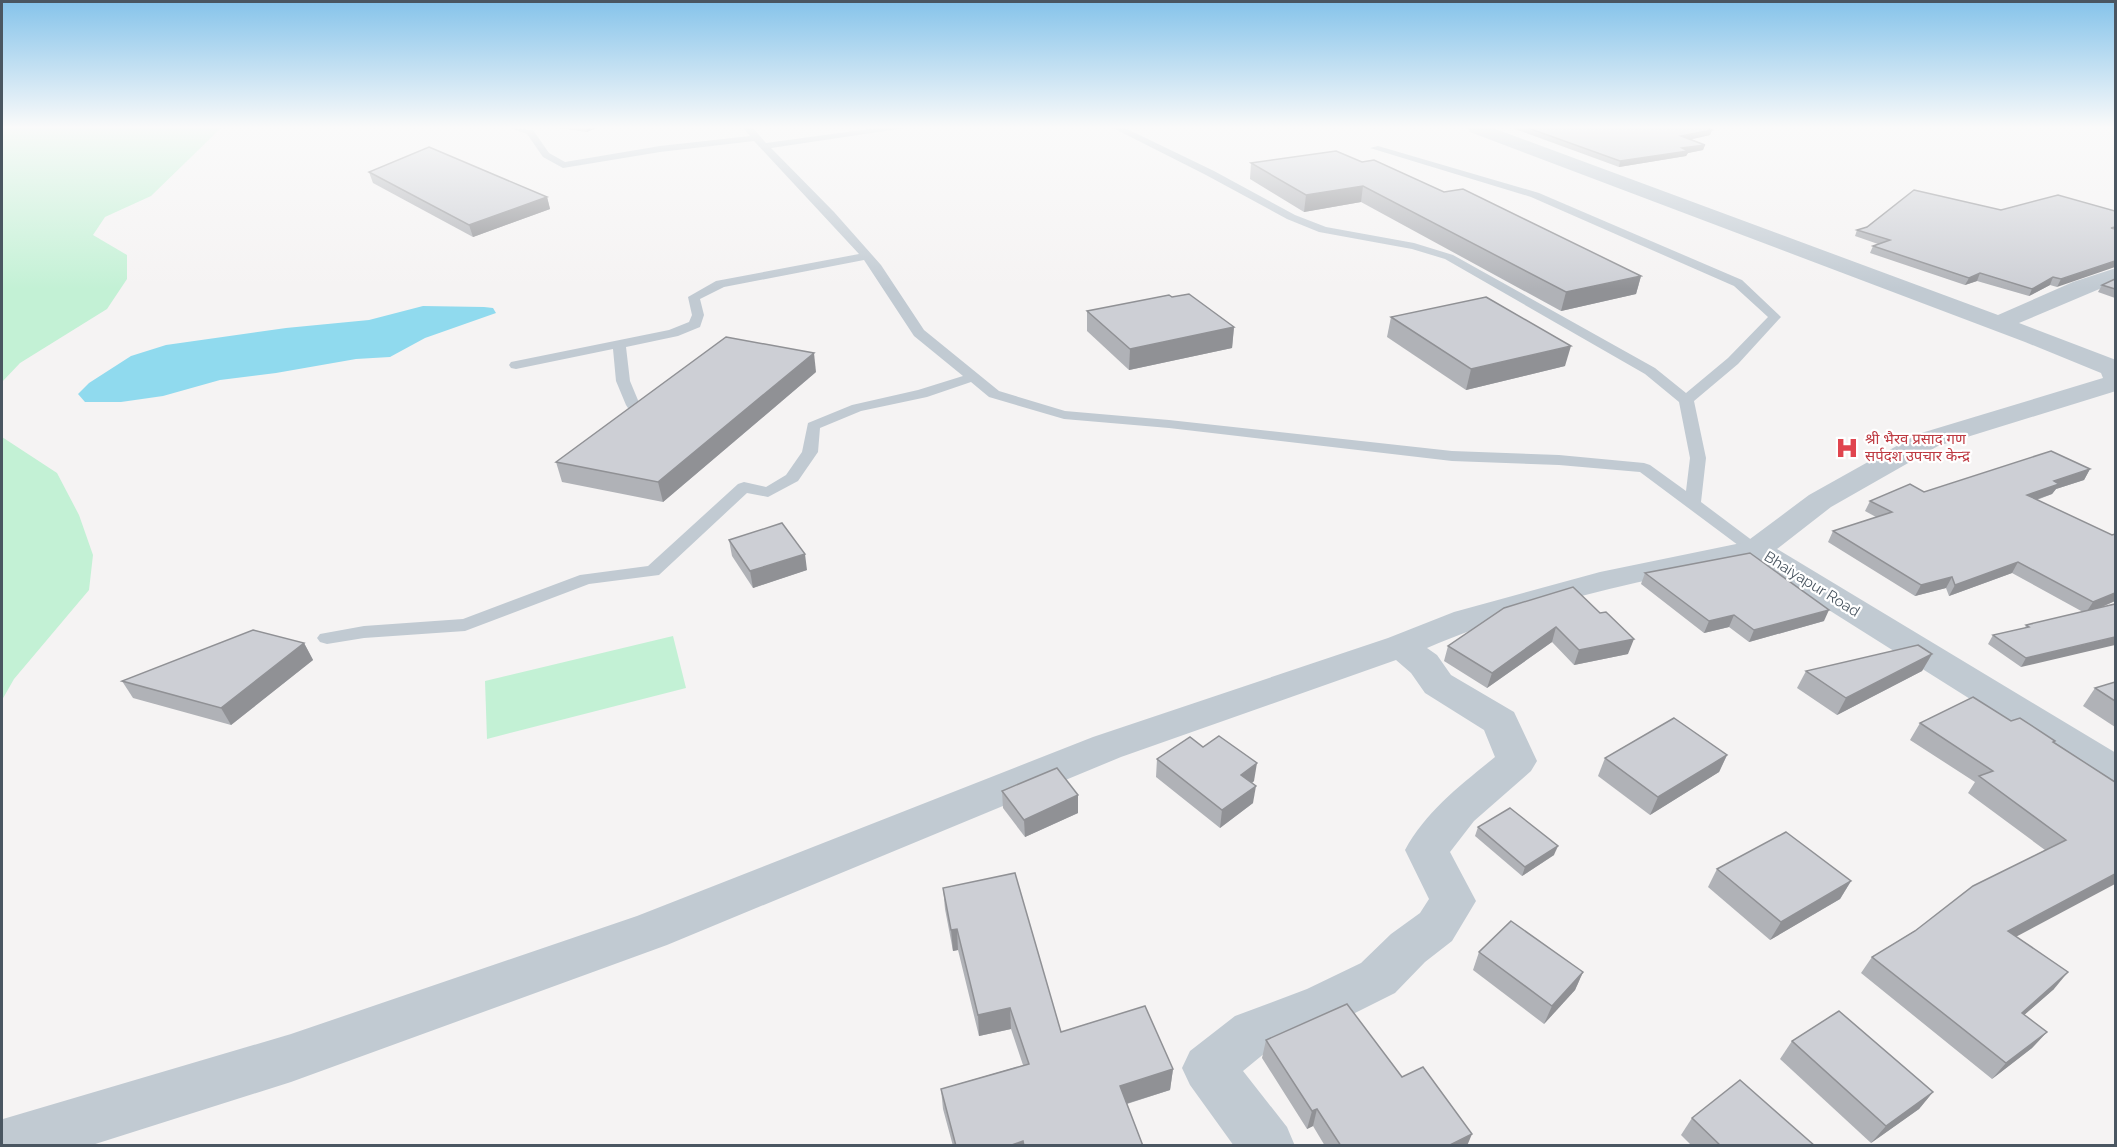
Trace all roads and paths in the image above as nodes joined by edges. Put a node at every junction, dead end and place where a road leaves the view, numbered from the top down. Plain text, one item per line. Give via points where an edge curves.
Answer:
1 (798, 182) edge
2 (1226, 182) edge
3 (1489, 182) edge
4 (1620, 182) edge
5 (867, 256) junction
6 (2115, 274) edge
7 (1999, 323) junction
8 (619, 344) junction
9 (516, 365) dead end
10 (973, 377) junction
11 (2115, 380) edge
12 (1686, 400) junction
13 (633, 405) edge
14 (1693, 504) junction
15 (1756, 550) junction
16 (327, 638) dead end
17 (1401, 646) junction
18 (2115, 772) edge
19 (3, 1146) edge
20 (1268, 1146) edge

1 - 5 lane
2 - 12 lane via 1323,230 1414,246 1449,257 1650,371
3 - 12 lane via 1535,195 1738,283 1775,317 1717,376
4 - 7 street, Bhaiyapur Road
5 - 8 lane via 720,284 694,297 698,315 695,324 673,333
5 - 10 lane via 919,333
6 - 7 street
7 - 11 street, Bhaiyapur Road via 2112,368
8 - 9 lane
8 - 13 lane via 623,381
10 - 14 lane via 994,394 1064,415 1452,456 1644,468
10 - 16 lane via 922,394 857,408 813,426 810,452 792,478 768,492 744,488 653,571 586,579 465,625
11 - 15 street, Bhaiyapur Road via 1928,440 1820,501
12 - 14 lane via 1698,458
14 - 15 lane
15 - 17 street via 1620,577 1503,607
15 - 18 street, Bhaiyapur Road
17 - 19 street via 1107,747 651,931 291,1058
17 - 20 street via 1424,664 1438,684 1500,722 1517,762 1459,810 1427,850 1453,901 1436,927 1378,978 1324,1005 1253,1032 1208,1068

